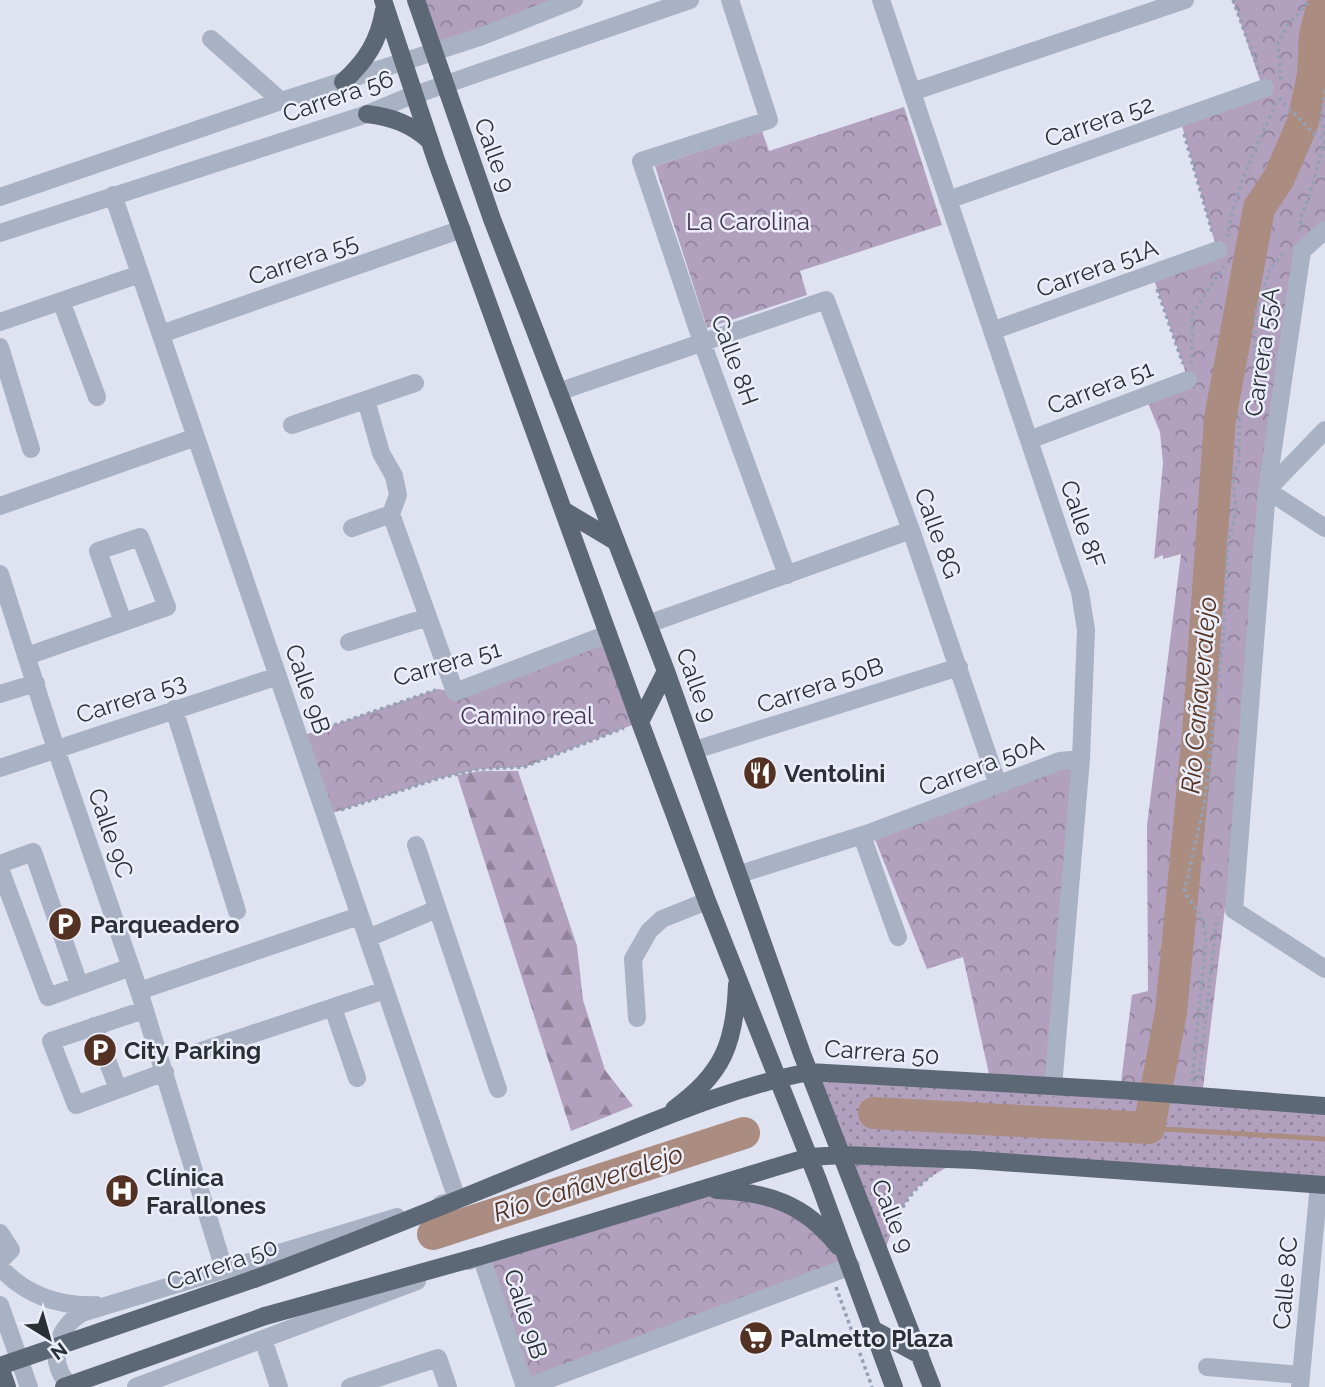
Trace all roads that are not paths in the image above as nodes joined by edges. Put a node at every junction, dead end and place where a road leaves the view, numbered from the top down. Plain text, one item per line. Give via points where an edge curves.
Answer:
1 (416, 0) edge
2 (574, 0) edge
3 (690, 0) edge
4 (730, 0) edge
5 (881, 0) edge
6 (1185, 0) edge
7 (384, 3) edge
8 (211, 39) dead end
9 (435, 52) junction
10 (403, 62) junction
11 (343, 82) junction
12 (445, 85) junction
13 (912, 92) junction
14 (1272, 93) road end
15 (414, 96) junction
16 (281, 101) junction
17 (367, 114) junction
18 (431, 142) junction
19 (113, 195) junction
20 (0, 197) edge
21 (948, 200) junction
22 (462, 229) junction
23 (1325, 230) edge
24 (0, 233) edge
25 (1223, 253) road end
26 (140, 274) junction
27 (61, 301) junction
28 (0, 322) edge
29 (992, 331) junction
30 (161, 334) junction
31 (702, 342) junction
32 (0, 347) edge
33 (1188, 380) road end
34 (415, 383) dead end
35 (558, 392) junction
36 (97, 397) dead end
37 (366, 400) junction
38 (292, 425) dead end
39 (1325, 430) edge
40 (196, 437) junction
41 (1029, 440) junction
42 (31, 449) dead end
43 (1267, 490) junction
44 (0, 506) edge
45 (564, 510) junction
46 (391, 514) junction
47 (352, 528) dead end
48 (1325, 528) edge
49 (911, 530) junction
50 (615, 541) junction
51 (0, 574) edge
52 (787, 575) junction
53 (428, 617) junction
54 (123, 622) junction
55 (648, 624) junction
56 (608, 634) junction
57 (349, 642) dead end
58 (27, 656) junction
59 (959, 667) junction
60 (666, 671) junction
61 (278, 676) junction
62 (36, 682) junction
63 (0, 694) edge
64 (174, 709) junction
65 (640, 722) junction
66 (56, 749) junction
67 (695, 750) junction
68 (1081, 759) junction
69 (0, 768) edge
70 (998, 785) junction
71 (862, 836) junction
72 (416, 845) dead end
73 (0, 867) edge
74 (740, 874) junction
75 (707, 901) junction
76 (437, 909) junction
77 (237, 911) dead end
78 (359, 916) junction
79 (898, 937) dead end
80 (368, 938) junction
81 (131, 967) junction
82 (1325, 969) edge
83 (737, 977) junction
84 (79, 984) junction
85 (385, 990) junction
86 (139, 991) junction
87 (332, 1009) junction
88 (144, 1010) junction
89 (637, 1018) dead end
90 (94, 1027) junction
91 (198, 1052) dead end
92 (165, 1072) junction
93 (357, 1079) dead end
94 (812, 1079) junction
95 (780, 1085) junction
96 (1053, 1087) junction
97 (118, 1089) junction
98 (498, 1089) dead end
99 (1325, 1106) edge
100 (656, 1121) junction
101 (840, 1149) junction
102 (807, 1151) junction
103 (1322, 1184) edge
104 (705, 1189) junction
105 (457, 1199) junction
106 (0, 1233) edge
107 (481, 1256) junction
108 (0, 1261) edge
109 (851, 1266) junction
110 (0, 1267) edge
111 (224, 1269) junction
112 (114, 1303) junction
113 (0, 1305) edge
114 (874, 1330) junction
115 (263, 1339) junction
116 (920, 1355) junction
117 (0, 1366) edge
118 (1207, 1367) dead end
119 (1301, 1381) edge
120 (140, 1386) edge
121 (356, 1386) edge
122 (7, 1387) edge
123 (29, 1387) edge
124 (64, 1387) edge
125 (72, 1387) edge
126 (279, 1387) edge
127 (448, 1387) edge
128 (526, 1387) edge
129 (894, 1387) edge
130 (932, 1387) edge

1 - 9 main road, Calle 9
2 - 9 street, Carrera 56
3 - 12 street, Carrera 56
4 - 31 street, Calle 8H via 769,120 641,161
5 - 13 street, Calle 8F
6 - 13 street
7 - 10 main road
7 - 11 main road via 372,49
8 - 16 street
9 - 10 street, Carrera 56
9 - 12 main road, Calle 9
10 - 11 street, Carrera 56
10 - 15 main road
11 - 16 street, Carrera 56
12 - 15 street, Carrera 56
12 - 35 main road, Calle 9
13 - 21 street, Calle 8F
14 - 21 street, Carrera 52 via 1180,119
15 - 17 street, Carrera 56
15 - 18 main road
16 - 20 street, Carrera 56
17 - 18 main road via 402,122
17 - 19 street, Carrera 56
18 - 22 main road
19 - 24 street, Carrera 56
19 - 26 street, Calle 9B
21 - 29 street, Calle 8F
22 - 30 street, Carrera 55
22 - 45 main road
23 - 43 street, Carrera 55A via 1302,251
25 - 29 street, Carrera 51A
26 - 27 street
26 - 30 street, Calle 9B
27 - 28 street
27 - 36 street
29 - 41 street, Calle 8F
30 - 40 street, Calle 9B
31 - 35 street
31 - 49 street, Calle 8G via 826,300
31 - 52 street, Calle 8H
32 - 42 street
33 - 41 street, Carrera 51
34 - 37 street
35 - 50 main road, Calle 9
37 - 38 street
37 - 46 street via 381,453 394,476 398,495
39 - 43 street
40 - 44 street
40 - 61 street, Calle 9B
41 - 68 street, Calle 8F via 1080,592 1086,630
43 - 48 street
43 - 82 street via 1234,910
45 - 50 main road
45 - 56 main road
46 - 47 street
46 - 53 street
49 - 52 street
49 - 59 street, Calle 8G
50 - 55 main road, Calle 9
51 - 58 street, Calle 9C
52 - 55 street
53 - 56 street, Carrera 51 via 455,692
53 - 57 street
54 - 54 street via 98,551 140,537 167,607
54 - 58 street
55 - 60 main road, Calle 9
56 - 65 main road
58 - 62 street, Calle 9C
59 - 67 street, Carrera 50B
59 - 70 street, Calle 8G
60 - 65 main road
60 - 67 main road, Calle 9
61 - 64 street, Carrera 53
61 - 78 street, Calle 9B
62 - 63 street
62 - 66 street, Calle 9C
64 - 66 street, Carrera 53
64 - 77 street
65 - 75 main road
66 - 69 street, Carrera 53
66 - 81 street, Calle 9C
67 - 74 main road, Calle 9
68 - 70 street, Carrera 50A via 1060,761
68 - 96 street, Calle 8F
70 - 71 street, Carrera 50A
71 - 74 street, Carrera 50A
71 - 79 street
72 - 76 street
73 - 84 street via 48,997
73 - 84 street via 33,852
74 - 94 main road, Calle 9
75 - 83 main road
75 - 89 street via 662,919 649,931 633,958
76 - 80 street
76 - 98 street
78 - 80 street, Calle 9B
78 - 86 street
80 - 85 street, Calle 9B
81 - 84 street
81 - 86 street, Calle 9C
83 - 95 main road
83 - 100 main road via 735,1020 724,1056 698,1090
85 - 87 street
85 - 105 street, Calle 9B
86 - 88 street, Calle 9C
87 - 91 street
87 - 93 street
88 - 90 street
88 - 92 street, Calle 9C
90 - 97 street
90 - 97 street via 51,1041 76,1105
92 - 97 street
92 - 111 street, Calle 9C
94 - 95 main road, Carrera 50
94 - 96 main road, Carrera 50
94 - 101 main road, Calle 9
95 - 100 main road, Carrera 50
95 - 102 main road
96 - 99 main road, Carrera 50
100 - 105 main road, Carrera 50
101 - 102 main road
101 - 103 main road
101 - 116 main road, Calle 9
102 - 104 main road
102 - 109 main road
103 - 119 street, Calle 8C
104 - 107 main road
104 - 109 main road via 759,1194 804,1212 823,1227
105 - 111 street, Carrera 50
105 - 117 main road, Carrera 50, bridge via 254,1279
106 - 108 street via 11,1250
107 - 115 street
107 - 124 main road, bridge via 265,1316
107 - 128 street, Calle 9B
109 - 114 main road
109 - 128 street
110 - 112 street via 22,1286 57,1302 85,1306
111 - 112 street, Carrera 50
112 - 125 street via 73,1318 60,1335 58,1365
113 - 123 street
114 - 116 main road
114 - 129 main road
115 - 120 street
115 - 126 street
116 - 130 main road, Calle 9
117 - 122 main road
118 - 119 street
121 - 127 street via 438,1358

